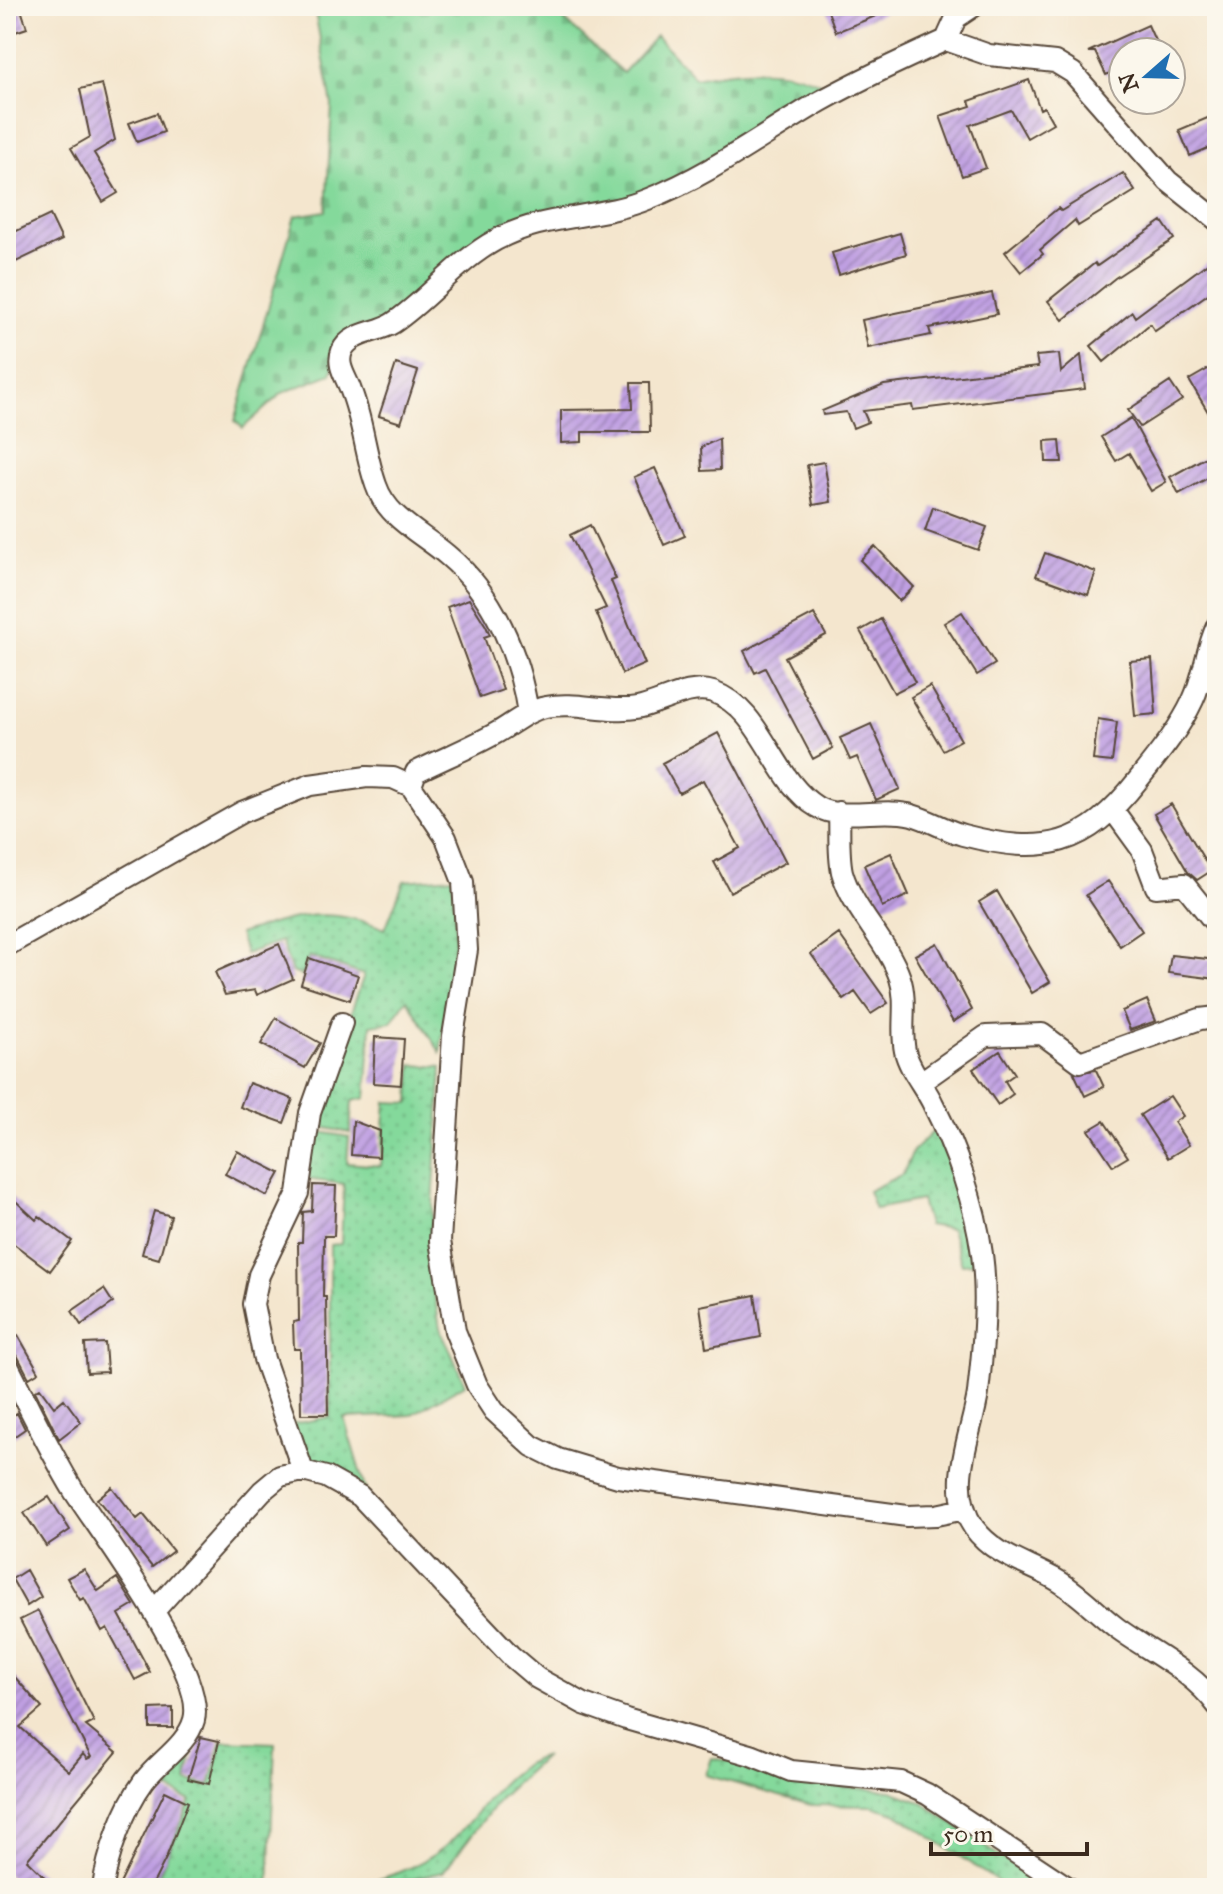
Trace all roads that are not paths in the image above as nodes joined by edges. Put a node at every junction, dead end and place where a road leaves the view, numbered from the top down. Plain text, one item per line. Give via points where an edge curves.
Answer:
1 (974, 6) edge
2 (946, 40) junction
3 (1217, 220) edge
4 (1217, 626) edge
5 (528, 713) junction
6 (411, 786) junction
7 (1113, 810) junction
8 (839, 812) junction
9 (1217, 919) edge
10 (6, 946) edge
11 (1217, 1017) edge
12 (342, 1023) dead end
13 (921, 1082) junction
14 (6, 1362) edge
15 (303, 1471) junction
16 (965, 1509) junction
17 (154, 1611) junction
18 (1217, 1705) edge
19 (103, 1888) edge
20 (1069, 1888) edge

1 - 2 street via 956,18
2 - 3 street via 989,55 1055,62 1073,73 1168,181
2 - 5 street via 822,101 647,200 523,227 498,239 391,325 355,337 342,350 340,366 385,506 449,556 494,610 524,686
4 - 7 street via 1194,698 1179,726
5 - 6 street via 416,772
5 - 8 street via 547,706 635,709 702,690 714,692 740,710 814,806
6 - 10 street via 393,778 367,777 310,785 278,796
6 - 16 street via 446,838 463,882 467,950 453,1036 440,1241 455,1331 494,1411 532,1446 618,1477 907,1516
7 - 8 street via 1069,840 1026,846 964,835 902,813
7 - 9 street via 1142,850 1156,887 1184,884
8 - 13 street via 842,871 901,981 905,1051
11 - 13 street via 1080,1062 1042,1034 986,1036
12 - 15 street via 310,1113 298,1193 259,1275 253,1304 264,1359
13 - 16 street via 952,1144 982,1254 984,1327 978,1396 963,1454
14 - 17 street via 73,1489
15 - 17 street via 280,1476 262,1491
15 - 20 street via 360,1496 511,1656 537,1678 584,1704 791,1771 901,1782
16 - 18 street via 974,1528 1011,1560 1077,1594 1204,1688
17 - 19 street via 189,1685 194,1718 184,1737 143,1782 123,1823

